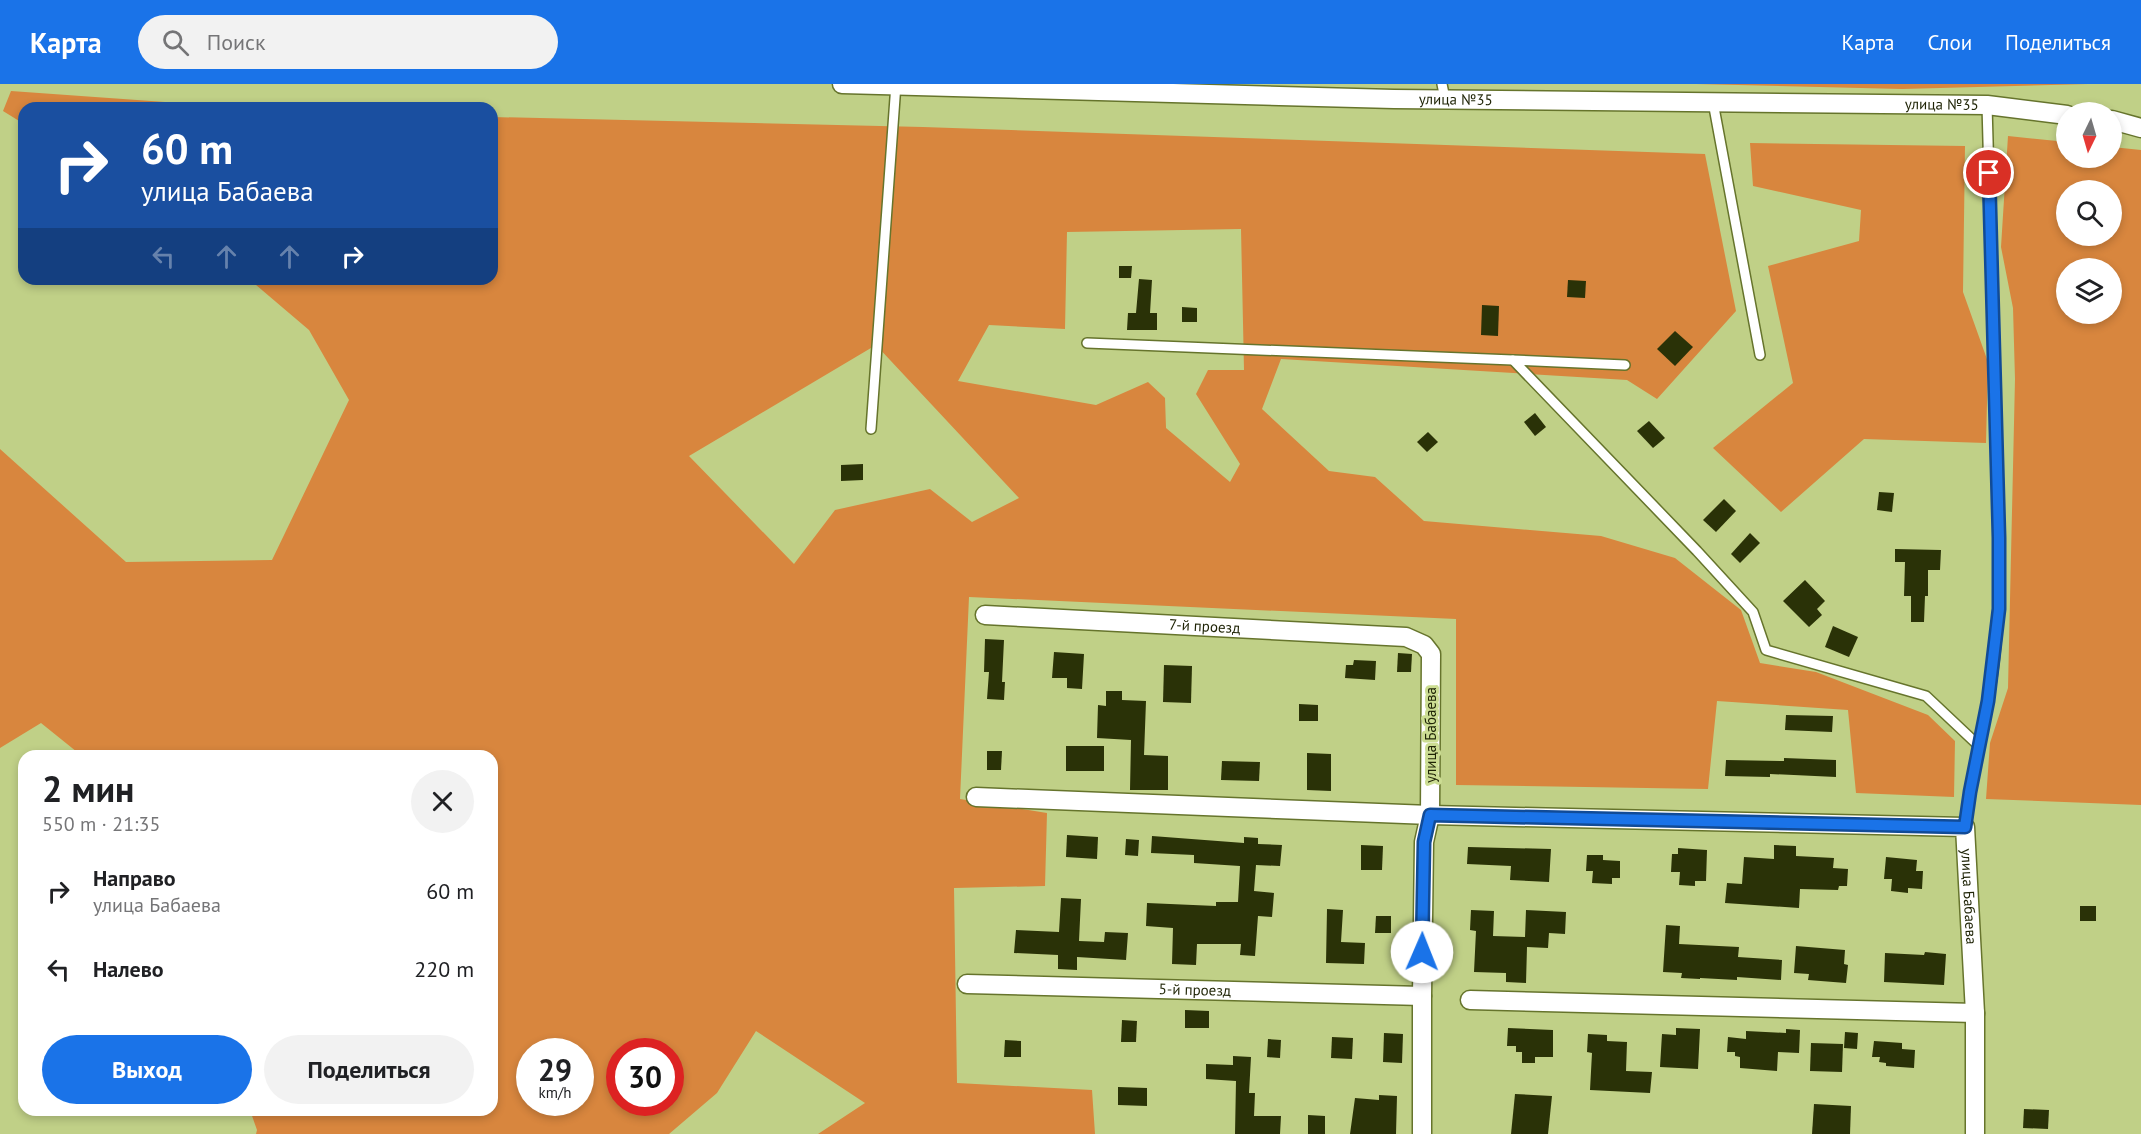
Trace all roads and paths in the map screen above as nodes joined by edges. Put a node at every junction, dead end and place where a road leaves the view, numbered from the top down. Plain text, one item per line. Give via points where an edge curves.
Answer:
1 (842, 84) edge
2 (896, 85) edge
3 (1444, 92) edge
4 (1713, 102) junction
5 (1986, 105) junction
6 (2056, 114) edge
7 (2122, 123) edge
8 (2141, 128) edge
9 (1087, 343) dead end
10 (1760, 355) dead end
11 (1512, 360) junction
12 (1625, 365) dead end
13 (871, 429) dead end
14 (985, 615) dead end
15 (1424, 645) joint
16 (1979, 746) junction
17 (976, 797) dead end
18 (1430, 815) junction
19 (1965, 827) junction
20 (968, 984) dead end
21 (1422, 996) junction
22 (1470, 1000) dead end
23 (1975, 1013) junction
24 (1422, 1134) edge
25 (1975, 1134) edge

1 - 2 street, улица №35
2 - 3 street, улица №35
2 - 13 lane
3 - 4 street, улица №35
4 - 5 street, улица №35
4 - 10 lane
5 - 6 street, улица №35
5 - 16 lane via 1999,609
7 - 8 street
9 - 11 lane
11 - 12 lane
11 - 16 lane via 1753,612 1766,650 1926,696
14 - 15 street, 7-й проезд via 1406,637
15 - 18 street, улица Бабаева via 1431,654
16 - 19 lane
17 - 18 street
18 - 19 street, улица Бабаева
18 - 21 street via 1424,842
19 - 23 street, улица Бабаева
20 - 21 street, 5-й проезд
21 - 24 street
22 - 23 street
23 - 25 street, улица Бабаева

